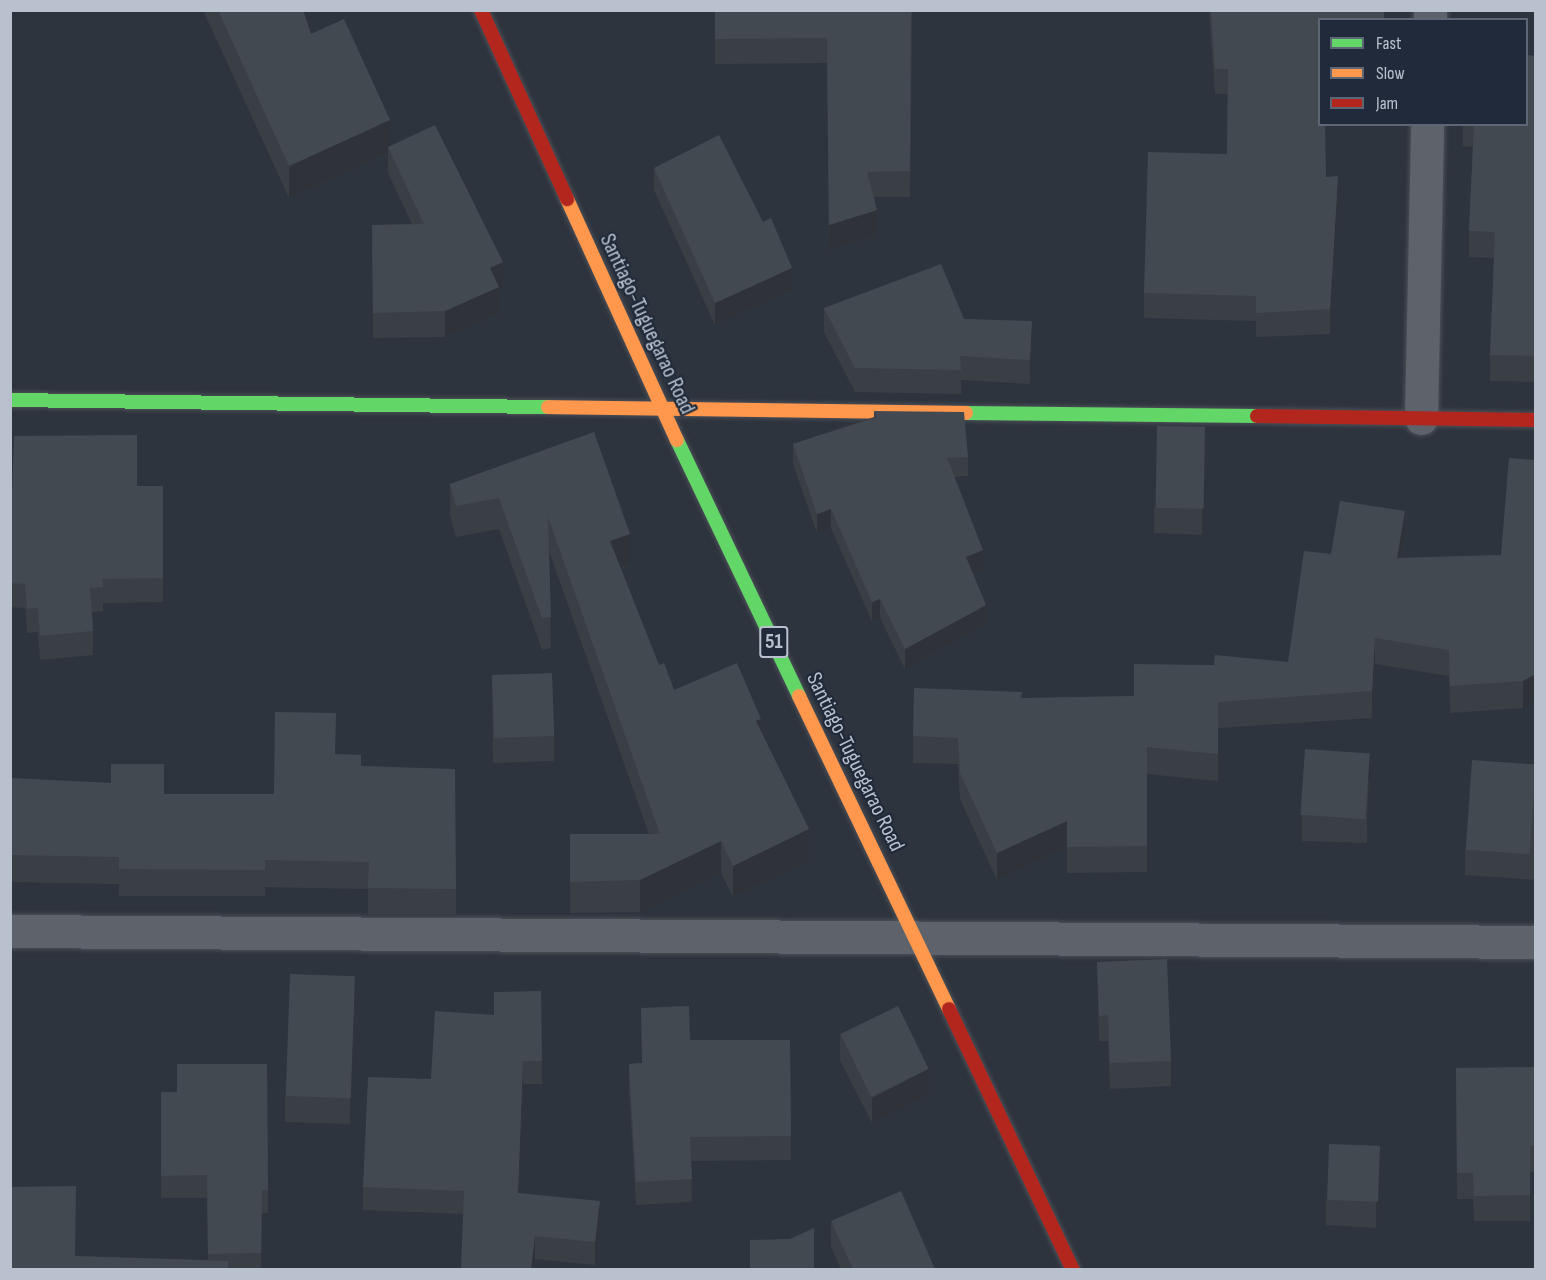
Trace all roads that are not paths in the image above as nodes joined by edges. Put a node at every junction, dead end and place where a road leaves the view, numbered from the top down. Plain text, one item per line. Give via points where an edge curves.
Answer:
1 (481, 10) edge
2 (1427, 126) edge
3 (10, 400) edge
4 (662, 409) junction
5 (1421, 418) junction
6 (1536, 420) edge
7 (10, 931) edge
8 (917, 940) junction
9 (1536, 942) edge
10 (1073, 1269) edge

1 - 4 main road, Santiago-Tuguegarao Road / 51
2 - 5 street
3 - 4 main road
4 - 5 main road
4 - 8 main road, Santiago-Tuguegarao Road / 51
5 - 6 main road
7 - 8 street
8 - 9 street
8 - 10 main road, Santiago-Tuguegarao Road / 51

